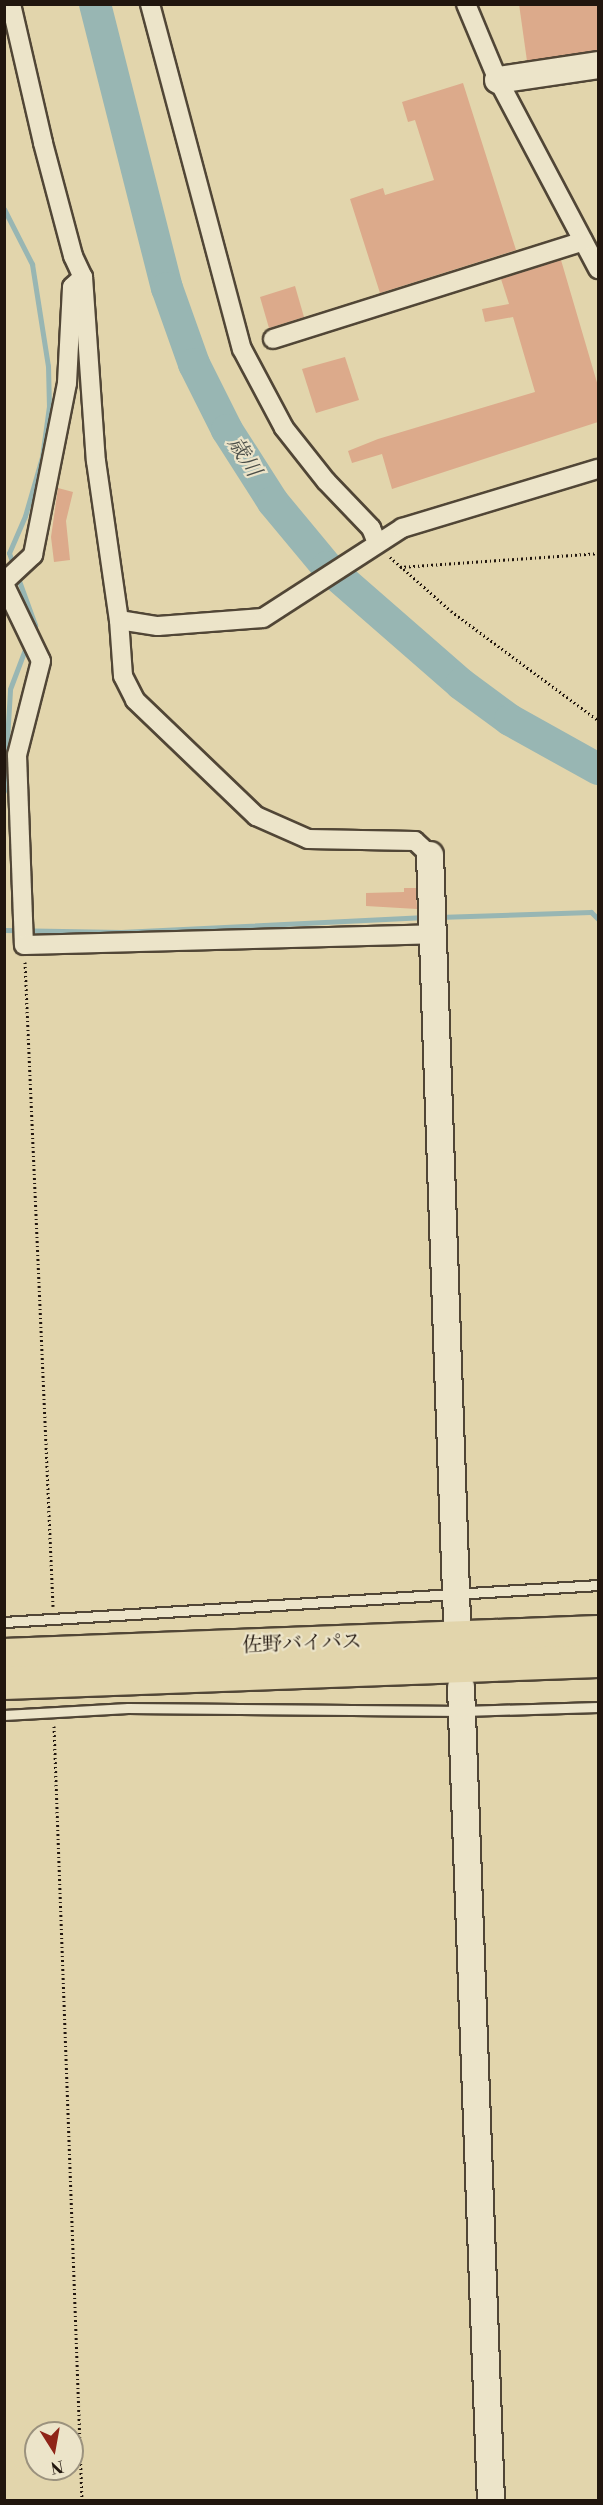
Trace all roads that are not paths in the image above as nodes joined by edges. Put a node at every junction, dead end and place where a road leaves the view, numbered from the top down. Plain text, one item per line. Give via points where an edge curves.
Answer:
1 (10, 4) edge
2 (150, 4) edge
3 (466, 4) edge
4 (598, 65) edge
5 (498, 80) junction
6 (583, 240) junction
7 (598, 269) edge
8 (82, 277) junction
9 (273, 339) dead end
10 (598, 469) edge
11 (377, 543) junction
12 (10, 579) edge
13 (119, 620) junction
14 (430, 855) joint
15 (434, 934) junction
16 (598, 1586) edge
17 (457, 1592) junction
18 (457, 1621) dead end
19 (4, 1622) edge
20 (598, 1632) edge
21 (4, 1655) edge
22 (598, 1661) edge
23 (4, 1683) edge
24 (462, 1699) junction
25 (598, 1707) edge
26 (4, 1715) edge
27 (491, 2500) edge

1 - 8 street via 46,155
2 - 11 street via 242,349 284,428 326,481 371,528
3 - 5 street
4 - 5 street
5 - 6 street
6 - 7 street
6 - 9 street
8 - 12 street via 72,287 67,383 33,555
8 - 13 street via 96,461
10 - 11 street via 402,528
11 - 13 street via 263,618 158,626
12 - 15 street via 41,661 16,755 24,945
13 - 14 street via 122,667 135,700 256,816 308,838 415,841
14 - 15 street
15 - 17 street
16 - 17 lane
17 - 18 street
17 - 19 lane
20 - 21 highway, 佐野バイパス
22 - 23 highway, 佐野バイパス
24 - 25 lane
24 - 26 lane
24 - 27 street

